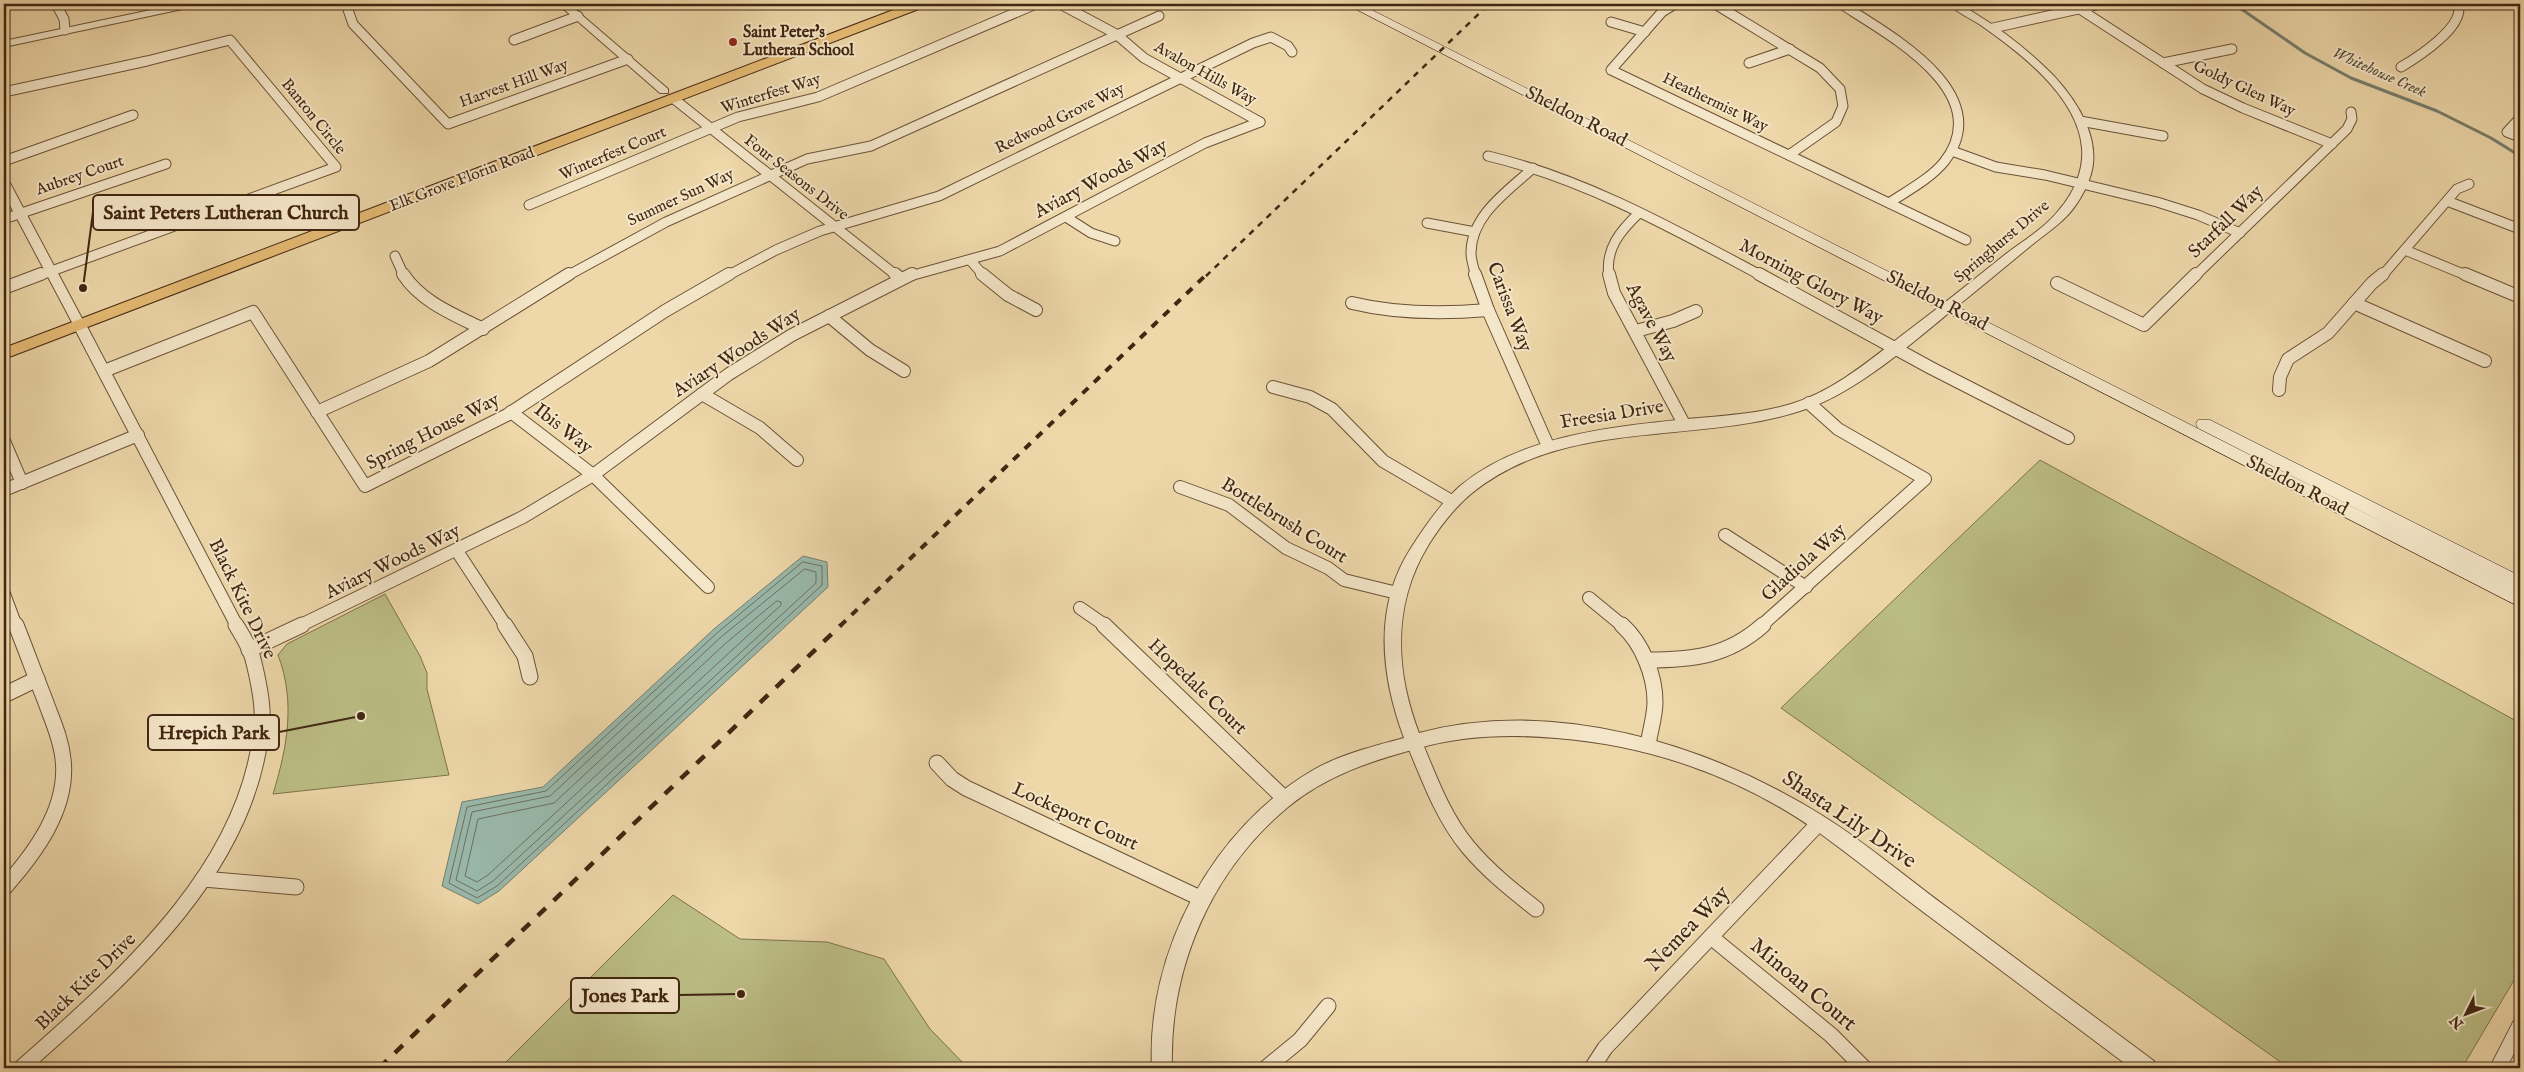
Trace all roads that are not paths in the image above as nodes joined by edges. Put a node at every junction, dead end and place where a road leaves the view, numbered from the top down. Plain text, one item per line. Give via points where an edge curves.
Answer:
1 (56, 4) edge
2 (187, 4) edge
3 (346, 4) edge
4 (563, 4) edge
5 (890, 4) edge
6 (920, 4) edge
7 (1036, 4) edge
8 (1060, 4) edge
9 (1352, 4) edge
10 (1374, 4) edge
11 (1675, 4) edge
12 (1715, 4) edge
13 (1841, 4) edge
14 (1953, 4) edge
15 (2072, 4) edge
16 (2101, 4) edge
17 (2458, 4) edge
18 (2080, 9) junction
19 (578, 16) junction
20 (1159, 16) dead end
21 (1612, 22) dead end
22 (1993, 28) junction
23 (65, 30) junction
24 (1645, 32) junction
25 (1116, 34) junction
26 (514, 40) dead end
27 (4, 44) edge
28 (1790, 49) junction
29 (2232, 49) dead end
30 (1292, 52) dead end
31 (628, 59) junction
32 (1749, 63) dead end
33 (2163, 64) junction
34 (2401, 67) dead end
35 (1179, 78) junction
36 (4, 92) edge
37 (669, 95) junction
38 (2351, 112) dead end
39 (133, 115) dead end
40 (2520, 118) edge
41 (1260, 122) joint
42 (2080, 122) junction
43 (709, 130) junction
44 (2163, 136) dead end
45 (2520, 137) edge
46 (2332, 144) junction
47 (1952, 151) junction
48 (1789, 155) junction
49 (1488, 156) dead end
50 (4, 160) edge
51 (166, 164) dead end
52 (1533, 168) junction
53 (768, 175) junction
54 (4, 183) edge
55 (2469, 184) dead end
56 (2081, 185) junction
57 (2447, 201) junction
58 (1890, 203) junction
59 (529, 205) dead end
60 (20, 213) junction
61 (1639, 213) junction
62 (1066, 217) junction
63 (4, 218) edge
64 (1427, 223) dead end
65 (834, 227) junction
66 (2520, 229) edge
67 (1475, 232) junction
68 (2240, 233) junction
69 (1966, 240) dead end
70 (1115, 241) dead end
71 (2405, 250) junction
72 (395, 256) dead end
73 (970, 260) junction
74 (51, 271) junction
75 (901, 279) junction
76 (2057, 283) dead end
77 (4, 288) edge
78 (2520, 297) edge
79 (1352, 302) dead end
80 (1953, 303) junction
81 (2354, 303) junction
82 (1036, 310) dead end
83 (1488, 310) junction
84 (1696, 311) dead end
85 (829, 316) junction
86 (78, 320) junction
87 (482, 329) junction
88 (1636, 331) junction
89 (4, 342) edge
90 (1895, 347) junction
91 (4, 354) edge
92 (2485, 361) dead end
93 (904, 370) dead end
94 (104, 371) junction
95 (1274, 388) dead end
96 (2278, 390) dead end
97 (702, 394) junction
98 (1809, 402) junction
99 (317, 412) junction
100 (511, 412) junction
101 (1684, 424) junction
102 (138, 435) junction
103 (2068, 438) dead end
104 (4, 441) edge
105 (1548, 446) junction
106 (797, 460) dead end
107 (593, 475) junction
108 (22, 483) junction
109 (1180, 486) dead end
110 (4, 490) edge
111 (1453, 502) junction
112 (1725, 535) dead end
113 (457, 551) junction
114 (2520, 584) edge
115 (708, 587) dead end
116 (1806, 587) junction
117 (1397, 593) junction
118 (4, 594) edge
119 (1589, 598) dead end
120 (2520, 600) edge
121 (1080, 608) dead end
122 (249, 650) junction
123 (1646, 660) junction
124 (530, 677) dead end
125 (37, 679) junction
126 (4, 695) edge
127 (1414, 742) junction
128 (1648, 745) junction
129 (937, 763) dead end
130 (1285, 799) junction
131 (1819, 823) junction
132 (203, 879) junction
133 (296, 887) dead end
134 (4, 888) edge
135 (1202, 899) junction
136 (1536, 909) dead end
137 (1711, 937) junction
138 (1328, 1006) dead end
139 (2520, 1025) edge
140 (21, 1068) edge
141 (1162, 1068) edge
142 (1266, 1068) edge
143 (1592, 1068) edge
144 (1864, 1068) edge
145 (2147, 1068) edge
146 (2498, 1068) edge

1 - 23 street via 64,19
2 - 23 street
3 - 31 street, Harvest Hill Way via 353,24 448,124
4 - 19 street, Four Seasons Drive
5 - 37 main road via 696,77 691,85
6 - 37 main road, Elk Grove Florin Road
7 - 43 street, Winterfest Way via 818,97 746,114
8 - 25 street, Avalon Hills Way
9 - 80 main road, Sheldon Road
10 - 80 main road, Sheldon Road
11 - 24 street, Heathermist Way via 1662,12
12 - 28 street
13 - 47 street via 1919,57 1941,78 1958,112 1959,129
14 - 22 street, Springhurst Drive
15 - 18 street, Goldy Glen Way
16 - 18 street
17 - 34 street via 2460,14 2453,25
18 - 22 street
18 - 33 street, Goldy Glen Way
19 - 26 street
19 - 31 street, Four Seasons Drive
20 - 25 street, Summer Sun Way
21 - 24 street
22 - 42 street, Springhurst Drive via 2042,68 2064,93
23 - 27 street
24 - 48 street, Heathermist Way via 1611,70
25 - 35 street, Avalon Hills Way via 1144,58
25 - 53 street, Summer Sun Way via 871,146 807,159
28 - 32 street
28 - 48 street via 1832,78 1842,95 1843,106 1840,117 1832,126
29 - 33 street
30 - 35 street, Redwood Grove Way via 1288,46 1271,37
31 - 37 street, Four Seasons Drive
33 - 46 street, Goldy Glen Way via 2203,89 2243,108
35 - 41 street, Avalon Hills Way
35 - 65 street, Redwood Grove Way via 939,196
36 - 74 street, Banton Circle via 230,40 336,167
37 - 43 street, Four Seasons Drive
37 - 86 main road, Elk Grove Florin Road
37 - 86 main road, Elk Grove Florin Road via 552,145
38 - 46 street, Starfall Way via 2351,125
39 - 50 street
40 - 45 street via 2507,132
41 - 62 street, Aviary Woods Way via 1205,143
42 - 44 street
42 - 56 street, Springhurst Drive via 2087,156
43 - 53 street, Four Seasons Drive
43 - 59 street, Winterfest Court
46 - 68 street, Starfall Way
47 - 56 street via 1996,167
47 - 58 street via 1935,170
48 - 58 street, Heathermist Way
49 - 52 street, Morning Glory Way
51 - 60 street, Aubrey Court
52 - 61 street, Morning Glory Way
52 - 67 street, Carissa Way via 1486,211
53 - 65 street, Four Seasons Drive
53 - 87 street, Summer Sun Way via 606,253
54 - 60 street
55 - 57 street via 2457,190
56 - 68 street via 2157,202
56 - 80 street, Springhurst Drive via 2055,220
57 - 66 street
57 - 71 street
58 - 69 street, Heathermist Way
60 - 63 street, Aubrey Court
60 - 74 street
61 - 88 street, Agave Way via 1615,237 1607,268 1614,293
61 - 90 street, Morning Glory Way
62 - 70 street via 1091,233
62 - 73 street, Aviary Woods Way via 1000,251
64 - 67 street
65 - 75 street, Four Seasons Drive
65 - 100 street, Spring House Way via 696,293
67 - 83 street, Carissa Way via 1472,261
68 - 76 street, Starfall Way via 2144,325
71 - 78 street
71 - 81 street
72 - 87 street via 396,266 426,296
73 - 75 street, Aviary Woods Way via 928,268
73 - 82 street via 984,278
74 - 77 street, Banton Circle
74 - 86 street
75 - 85 street, Aviary Woods Way
79 - 83 street via 1420,314
80 - 90 street, Freesia Drive
80 - 114 main road, Sheldon Road
80 - 120 main road, Sheldon Road
81 - 92 street
81 - 96 street via 2328,333 2290,357 2279,374
83 - 105 street, Carissa Way
84 - 88 street via 1672,322
85 - 93 street via 870,350
85 - 97 street, Aviary Woods Way via 760,354
86 - 89 main road, Elk Grove Florin Road
86 - 91 main road, Elk Grove Florin Road
86 - 94 street, Black Kite Drive
87 - 99 street, Summer Sun Way via 429,361
88 - 101 street, Agave Way
90 - 98 street, Freesia Drive via 1857,376
90 - 103 street, Morning Glory Way
94 - 99 street, Spring House Way via 253,312
94 - 102 street, Black Kite Drive
95 - 111 street via 1310,397 1332,409 1384,461
97 - 106 street via 760,428
97 - 107 street, Aviary Woods Way
98 - 101 street, Freesia Drive via 1765,415
98 - 116 street, Gladiola Way via 1838,429 1925,480
99 - 100 street, Spring House Way via 365,486
100 - 107 street, Ibis Way
101 - 105 street, Freesia Drive via 1618,431
102 - 108 street
102 - 122 street, Black Kite Drive
104 - 108 street
105 - 111 street, Freesia Drive via 1485,476
107 - 113 street, Aviary Woods Way via 523,517
107 - 115 street, Ibis Way
108 - 110 street
109 - 117 street, Bottlebrush Court via 1229,505 1286,548 1328,568 1344,580
111 - 117 street, Freesia Drive via 1418,546
112 - 116 street
113 - 122 street, Aviary Woods Way
113 - 124 street via 525,656
116 - 123 street, Gladiola Way via 1757,632 1733,647 1696,658
117 - 127 street, Freesia Drive via 1392,659 1405,720
118 - 125 street
119 - 123 street via 1624,627
121 - 130 street, Hopedale Court via 1111,630
122 - 132 street, Black Kite Drive via 260,680 263,706 259,753 239,813
123 - 128 street via 1656,704
125 - 126 street
125 - 134 street via 65,757 65,778 50,823 35,850
127 - 128 street, Shasta Lily Drive via 1472,730 1511,729 1578,733
127 - 130 street, Shasta Lily Drive via 1358,757 1305,784
127 - 136 street via 1446,815 1466,844 1491,872
128 - 131 street, Shasta Lily Drive via 1733,775
129 - 135 street, Lockeport Court via 966,788
130 - 135 street, Shasta Lily Drive via 1235,848
131 - 137 street, Nemea Way
131 - 145 street, Shasta Lily Drive
132 - 133 street
132 - 140 street, Black Kite Drive via 158,938 118,982
135 - 141 street, Shasta Lily Drive via 1179,952 1170,987 1163,1024
137 - 143 street, Nemea Way via 1605,1048
137 - 144 street, Minoan Court via 1831,1036
138 - 142 street via 1296,1046
139 - 146 street

